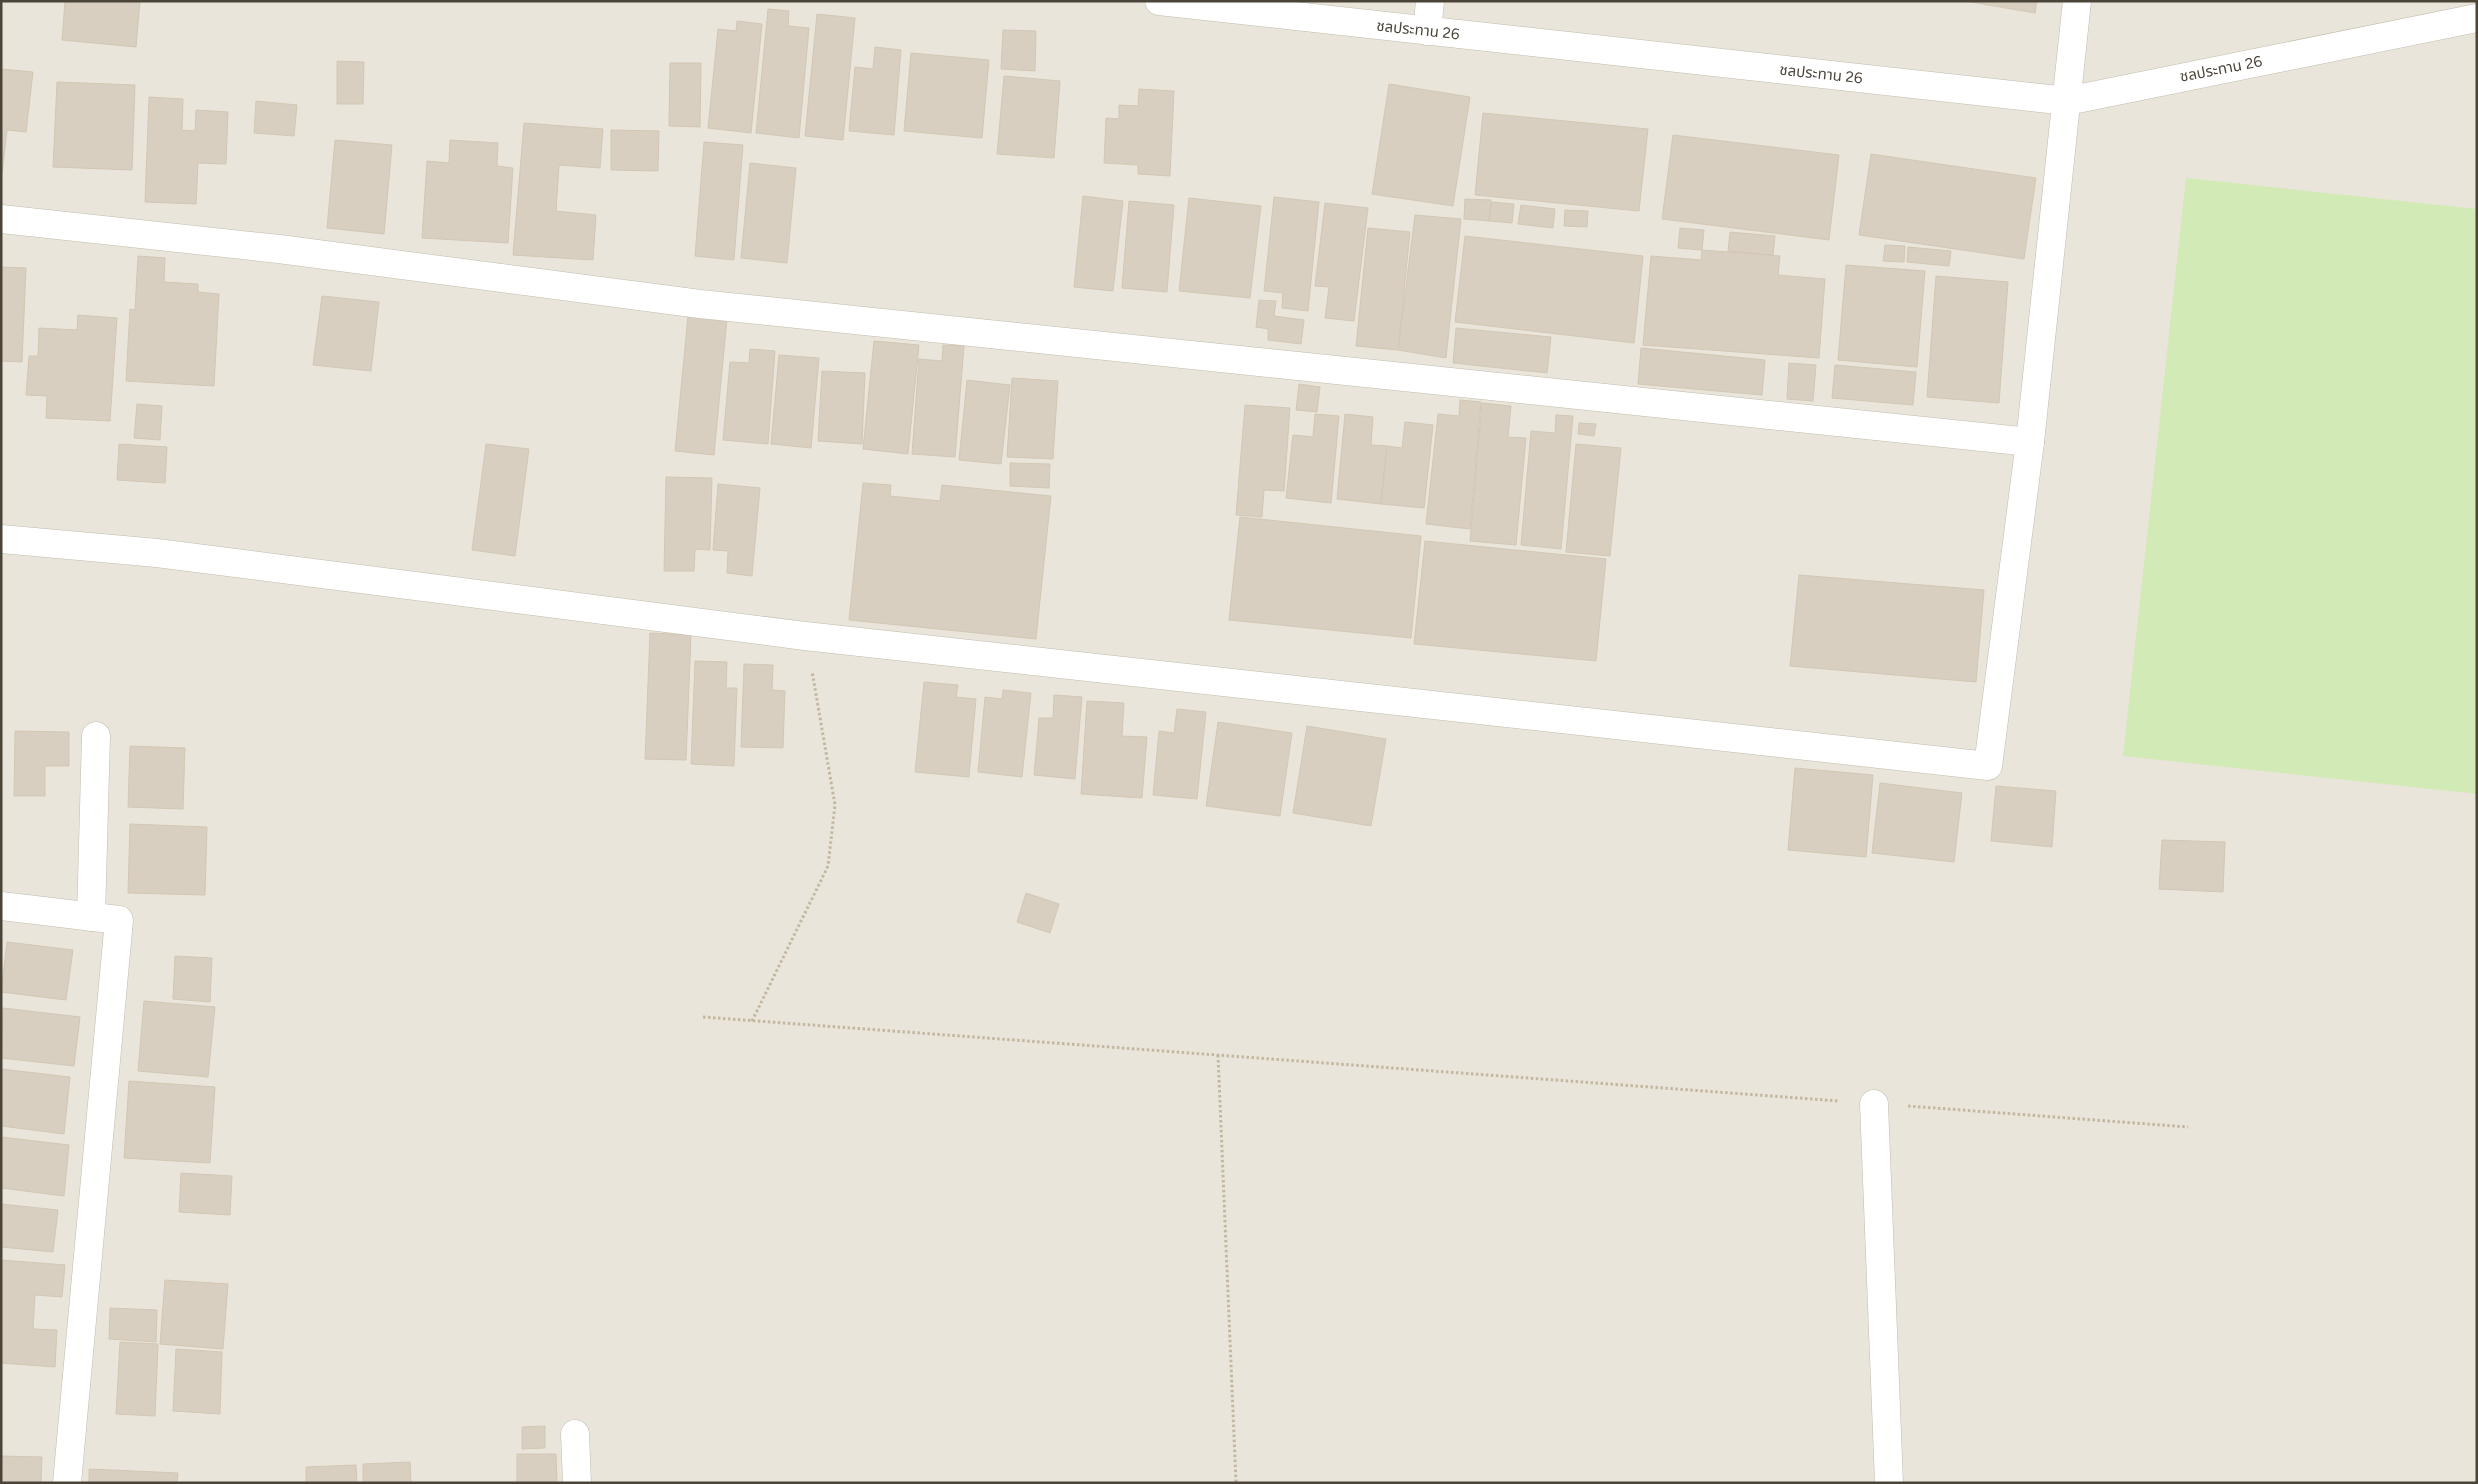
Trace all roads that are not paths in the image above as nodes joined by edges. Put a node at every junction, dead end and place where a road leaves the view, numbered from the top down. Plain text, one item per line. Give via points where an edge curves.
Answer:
1 (1159, 1) edge
2 (1430, 1) edge
3 (2077, 1) edge
4 (2477, 18) edge
5 (1427, 32) junction
6 (2067, 101) junction
7 (1, 219) edge
8 (2030, 442) junction
9 (1, 539) edge
10 (96, 736) dead end
11 (1, 906) edge
12 (90, 917) junction
13 (1874, 1104) road end
14 (575, 1434) dead end
15 (67, 1483) edge
16 (577, 1483) edge
17 (1888, 1483) edge

1 - 5 street, ชลประทาน 26
2 - 5 street
3 - 6 street
4 - 6 street, ชลประทาน 26
5 - 6 street, ชลประทาน 26
6 - 8 street
7 - 8 street via 280,249 700,304
8 - 9 street via 1988,766 805,636 157,553
10 - 12 street
11 - 12 street
12 - 15 street via 119,920
13 - 17 street
14 - 16 street

